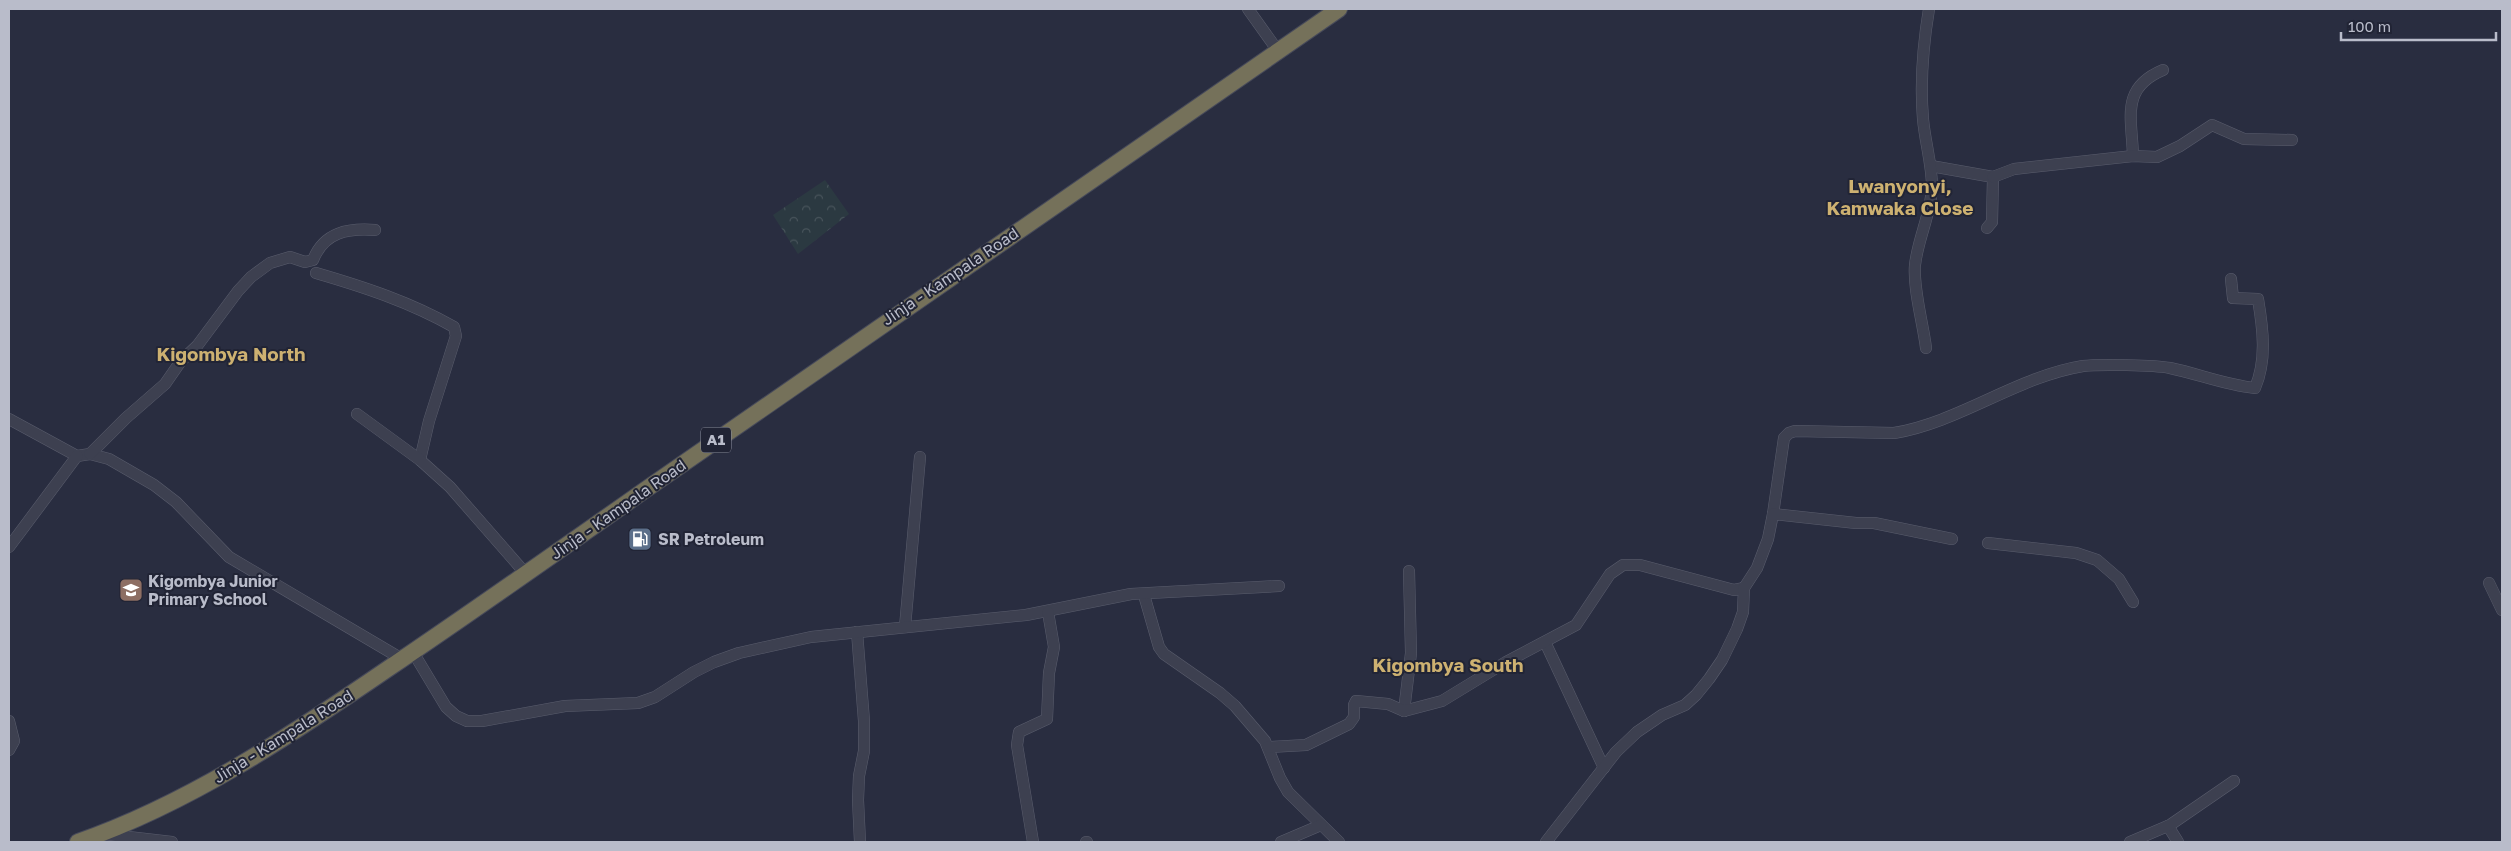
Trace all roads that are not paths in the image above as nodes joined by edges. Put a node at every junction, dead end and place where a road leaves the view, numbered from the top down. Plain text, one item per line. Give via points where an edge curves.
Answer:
1 (1248, 9) edge
2 (1339, 9) edge
3 (1929, 9) edge
4 (1278, 52) junction
5 (2163, 70) dead end
6 (2292, 140) dead end
7 (2134, 156) junction
8 (1931, 166) junction
9 (1993, 177) junction
10 (1987, 228) dead end
11 (375, 230) dead end
12 (316, 272) dead end
13 (2231, 279) dead end
14 (1926, 348) dead end
15 (357, 414) dead end
16 (9, 419) edge
17 (90, 454) junction
18 (77, 456) junction
19 (920, 458) dead end
20 (420, 460) junction
21 (1774, 514) junction
22 (1952, 539) dead end
23 (1988, 543) dead end
24 (9, 547) edge
25 (1409, 570) dead end
26 (526, 574) junction
27 (2489, 583) dead end
28 (1279, 586) dead end
29 (1744, 588) junction
30 (1144, 595) junction
31 (2133, 602) dead end
32 (2502, 610) edge
33 (1048, 612) junction
34 (905, 627) junction
35 (857, 632) junction
36 (1545, 642) junction
37 (407, 656) junction
38 (1404, 711) junction
39 (9, 721) edge
40 (1268, 747) junction
41 (9, 750) edge
42 (1604, 768) junction
43 (2234, 781) dead end
44 (1321, 825) junction
45 (2168, 826) junction
46 (101, 834) junction
47 (78, 842) edge
48 (172, 842) edge
49 (860, 842) edge
50 (1033, 842) edge
51 (1280, 842) edge
52 (1339, 842) edge
53 (1546, 842) edge
54 (2130, 842) edge
55 (2178, 842) edge

1 - 4 street
2 - 4 highway, Jinja - Kampala Road / A1
3 - 8 street via 1922,98
4 - 26 highway, Jinja - Kampala Road / A1 via 890,317
5 - 7 street via 2151,75 2135,92 2129,111
6 - 7 street via 2244,139 2212,125 2180,146 2157,156
7 - 9 street via 2014,169
8 - 9 street
8 - 14 street via 1930,207 1915,266
9 - 10 street via 1992,222
11 - 17 street via 355,228 338,232 317,251 313,260 305,262 290,257 270,263 238,291 166,384
12 - 20 street via 420,308 454,327 456,336
13 - 21 street via 2233,298 2258,299 2263,350 2255,388 2235,386 2170,368 2084,366 2051,373 1946,419 1908,431 1789,432 1784,438
15 - 20 street
16 - 18 street
17 - 18 street
17 - 37 street via 109,459 166,492 229,557
18 - 24 street
19 - 34 street
20 - 26 street via 464,502
21 - 22 street via 1874,522
21 - 29 street via 1757,568
23 - 31 street via 2076,553 2097,560 2119,579
25 - 38 street via 1411,653
26 - 37 highway, Jinja - Kampala Road / A1
27 - 32 street
28 - 30 street
29 - 36 street via 1734,590 1640,565 1623,565 1610,574 1576,625
29 - 42 street via 1743,612 1732,642 1696,695 1685,705 1662,715 1637,732
30 - 33 street via 1114,597
30 - 40 street via 1164,654 1235,706
33 - 34 street
33 - 50 street via 1054,646 1047,719 1019,732 1018,745
34 - 35 street
35 - 37 street via 811,637 739,653 694,672 655,697 638,703 565,706 482,721 466,721 456,716
35 - 49 street via 864,721 858,800
36 - 38 street via 1442,701
36 - 42 street
37 - 46 highway, Jinja - Kampala Road / A1 via 280,741 224,774 159,809
38 - 40 street via 1388,704 1356,701 1354,717 1348,724 1306,746
39 - 41 street via 14,740
40 - 44 street via 1288,792
42 - 53 street
43 - 45 street
44 - 51 street
44 - 52 street
45 - 54 street
45 - 55 street
46 - 47 highway, Jinja - Kampala Road / A1
46 - 48 street

